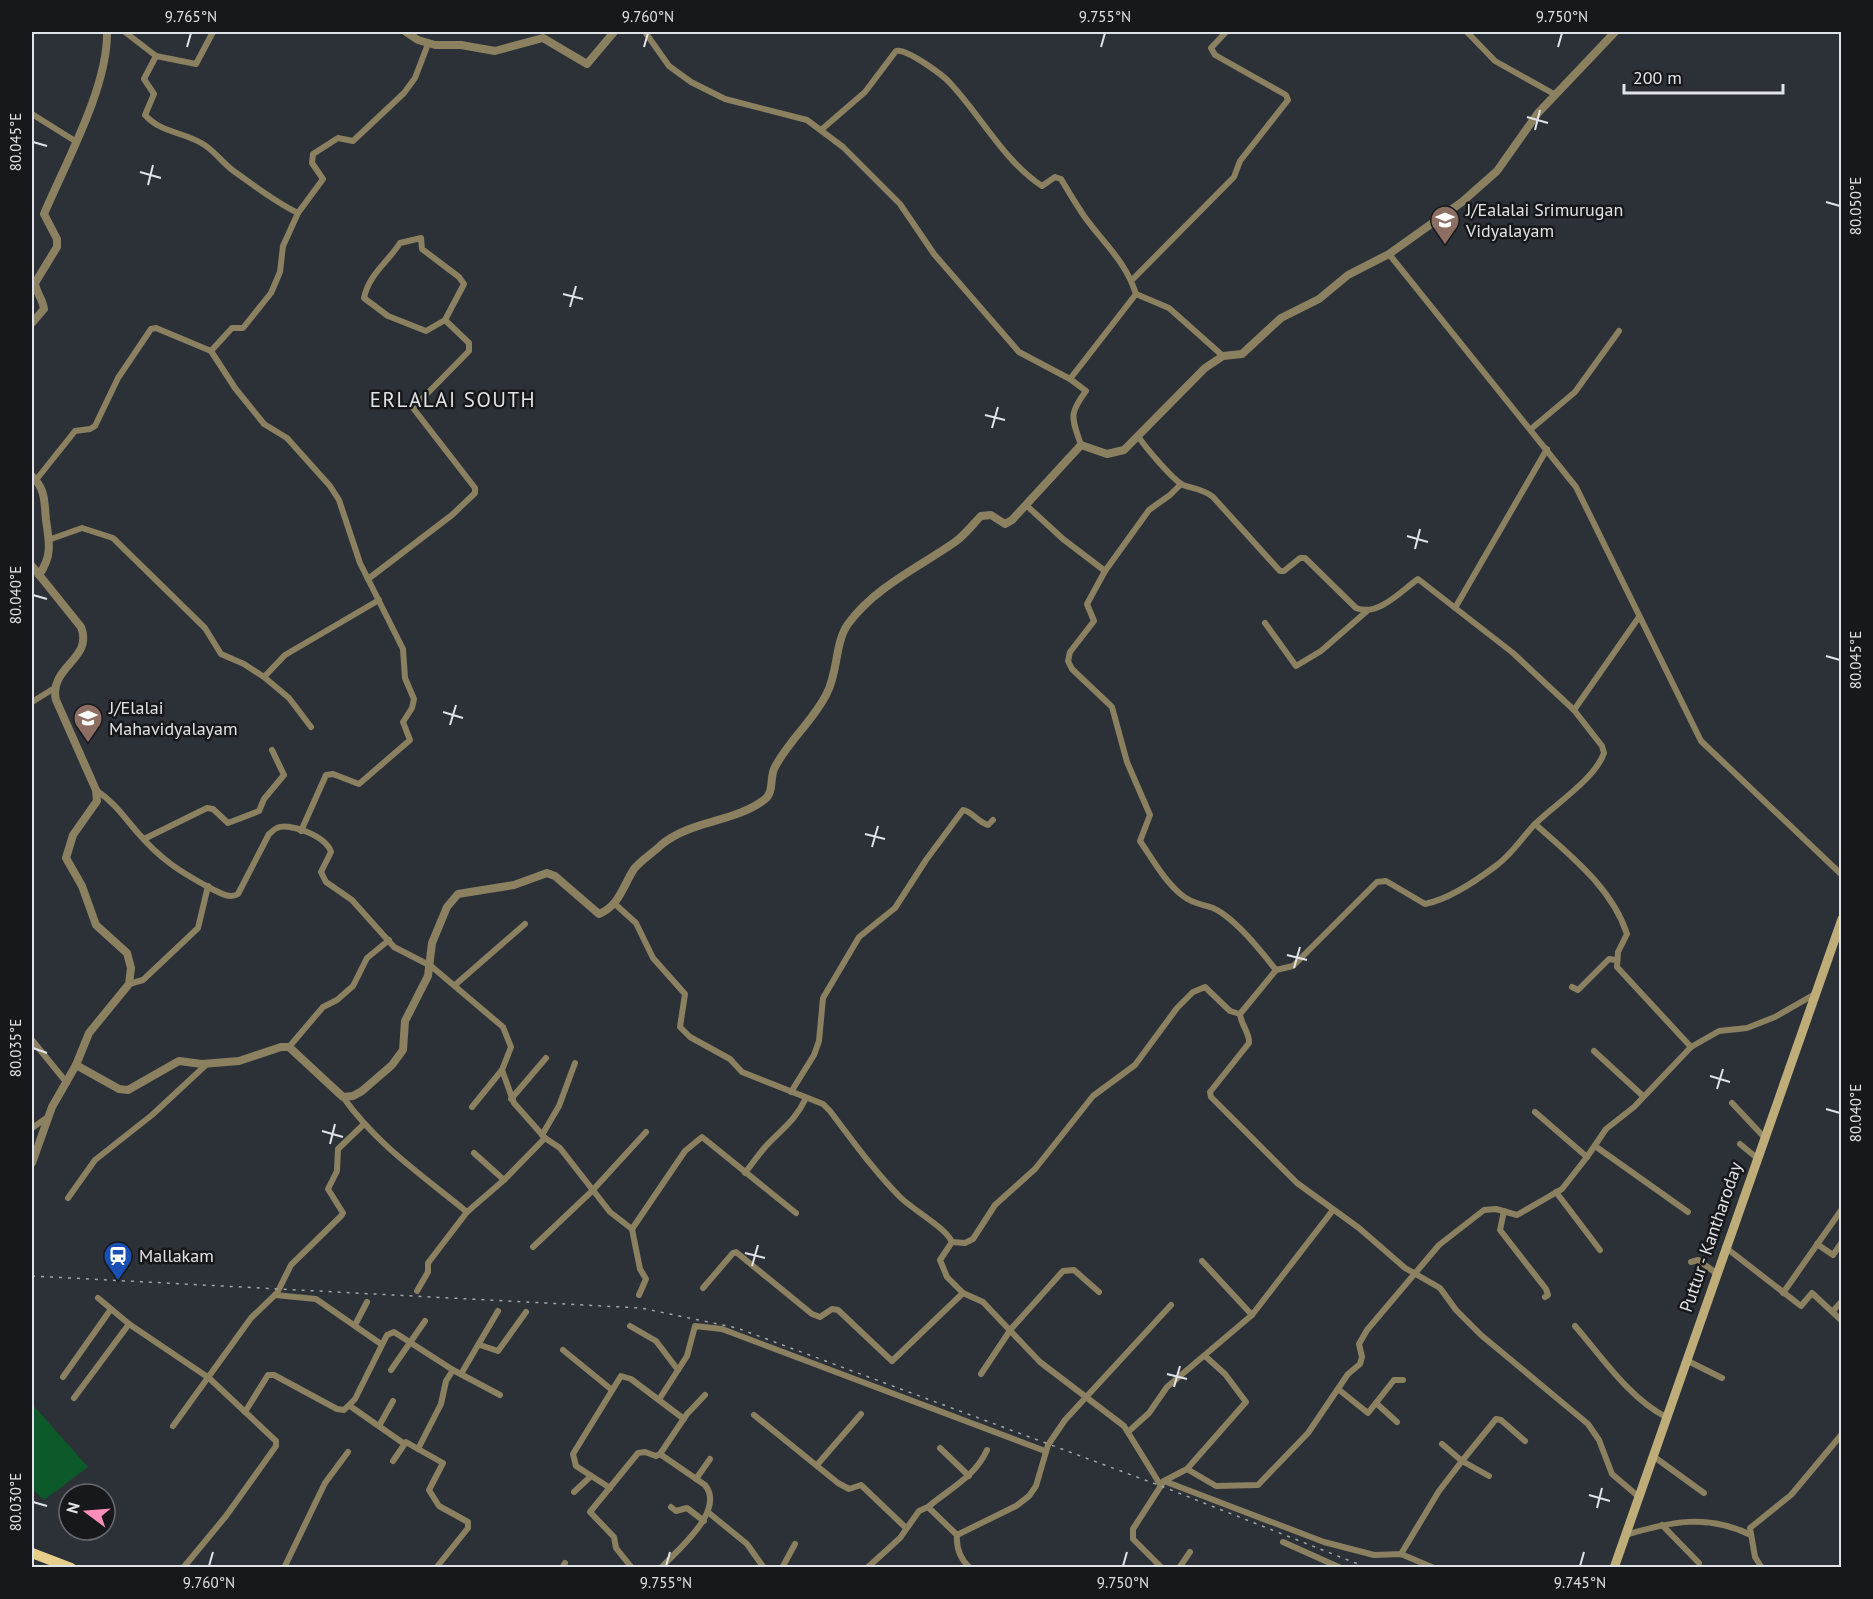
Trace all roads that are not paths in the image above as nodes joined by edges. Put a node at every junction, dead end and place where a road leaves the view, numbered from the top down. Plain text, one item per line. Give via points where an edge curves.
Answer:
1 (107, 32) edge
2 (125, 32) edge
3 (213, 32) edge
4 (406, 32) edge
5 (614, 32) edge
6 (645, 32) edge
7 (1226, 32) edge
8 (1467, 32) edge
9 (1615, 32) edge
10 (428, 44) junction
11 (156, 56) junction
12 (1554, 94) junction
13 (32, 114) edge
14 (821, 130) junction
15 (75, 141) junction
16 (298, 213) junction
17 (1389, 254) junction
18 (1132, 280) junction
19 (1136, 294) junction
20 (445, 320) junction
21 (32, 323) edge
22 (1619, 331) dead end
23 (211, 351) junction
24 (1222, 356) junction
25 (1070, 379) junction
26 (1531, 429) junction
27 (1138, 436) junction
28 (1081, 445) junction
29 (1547, 449) junction
30 (34, 478) edge
31 (1180, 484) junction
32 (1026, 505) junction
33 (51, 539) junction
34 (32, 566) edge
35 (1105, 571) junction
36 (39, 575) junction
37 (368, 579) junction
38 (379, 600) junction
39 (1455, 608) junction
40 (1367, 611) junction
41 (1639, 617) junction
42 (1264, 623) dead end
43 (264, 677) junction
44 (53, 689) junction
45 (32, 702) edge
46 (1574, 710) junction
47 (311, 727) dead end
48 (272, 750) dead end
49 (96, 790) junction
50 (993, 820) dead end
51 (1535, 824) junction
52 (301, 831) junction
53 (144, 839) junction
54 (1842, 875) edge
55 (208, 886) junction
56 (615, 904) junction
57 (1842, 919) edge
58 (525, 924) dead end
59 (389, 940) junction
60 (1616, 960) junction
61 (431, 966) junction
62 (1276, 970) junction
63 (129, 984) junction
64 (455, 986) junction
65 (1572, 987) dead end
66 (1815, 994) junction
67 (1240, 1014) junction
68 (32, 1040) edge
69 (289, 1047) junction
70 (1691, 1047) junction
71 (1593, 1051) dead end
72 (546, 1058) dead end
73 (575, 1063) dead end
74 (207, 1064) junction
75 (76, 1065) junction
76 (502, 1070) junction
77 (67, 1083) junction
78 (791, 1092) junction
79 (1643, 1096) junction
80 (343, 1097) junction
81 (806, 1098) junction
82 (512, 1099) junction
83 (1732, 1103) dead end
84 (472, 1107) dead end
85 (1535, 1112) dead end
86 (48, 1117) junction
87 (363, 1125) junction
88 (32, 1128) edge
89 (646, 1132) dead end
90 (544, 1137) junction
91 (1764, 1137) junction
92 (1740, 1144) dead end
93 (1595, 1146) junction
94 (474, 1153) dead end
95 (1587, 1157) junction
96 (1757, 1158) junction
97 (32, 1163) edge
98 (745, 1173) junction
99 (504, 1180) junction
100 (592, 1191) junction
101 (1556, 1192) junction
102 (68, 1198) dead end
103 (1842, 1209) edge
104 (1333, 1210) junction
105 (1504, 1211) junction
106 (467, 1212) junction
107 (1688, 1212) dead end
108 (796, 1213) dead end
109 (632, 1229) junction
110 (952, 1242) junction
111 (1842, 1242) edge
112 (1817, 1244) junction
113 (533, 1247) dead end
114 (1725, 1247) junction
115 (1600, 1250) dead end
116 (1202, 1261) dead end
117 (1691, 1262) dead end
118 (1716, 1273) junction
119 (1414, 1274) junction
120 (703, 1288) dead end
121 (417, 1291) dead end
122 (1099, 1292) dead end
123 (963, 1293) junction
124 (1783, 1293) junction
125 (275, 1294) junction
126 (639, 1295) dead end
127 (1545, 1297) dead end
128 (98, 1298) dead end
129 (1842, 1301) edge
130 (367, 1302) dead end
131 (1171, 1305) dead end
132 (111, 1309) junction
133 (498, 1311) dead end
134 (1833, 1311) junction
135 (526, 1312) dead end
136 (1252, 1315) junction
137 (1842, 1321) edge
138 (425, 1322) dead end
139 (129, 1324) junction
140 (355, 1325) junction
141 (630, 1326) dead end
142 (1575, 1326) dead end
143 (1011, 1329) junction
144 (410, 1343) junction
145 (381, 1344) junction
146 (480, 1345) junction
147 (563, 1350) dead end
148 (1205, 1356) junction
149 (1686, 1360) junction
150 (391, 1370) dead end
151 (453, 1370) junction
152 (678, 1371) junction
153 (461, 1374) junction
154 (981, 1374) dead end
155 (63, 1377) dead end
156 (209, 1378) junction
157 (1722, 1378) dead end
158 (1403, 1380) dead end
159 (1338, 1389) junction
160 (612, 1390) junction
161 (1086, 1394) junction
162 (500, 1395) dead end
163 (705, 1395) dead end
164 (74, 1398) dead end
165 (660, 1398) junction
166 (393, 1401) dead end
167 (1376, 1403) junction
168 (350, 1406) junction
169 (245, 1412) junction
170 (861, 1414) dead end
171 (754, 1415) dead end
172 (1666, 1417) junction
173 (684, 1419) junction
174 (1397, 1422) dead end
175 (173, 1426) dead end
176 (379, 1426) junction
177 (1128, 1432) junction
178 (1842, 1434) edge
179 (1525, 1441) dead end
180 (403, 1443) junction
181 (1442, 1444) dead end
182 (940, 1448) dead end
183 (418, 1449) junction
184 (987, 1450) dead end
185 (348, 1452) dead end
186 (1045, 1452) junction
187 (660, 1454) junction
188 (1653, 1456) junction
189 (710, 1459) dead end
190 (393, 1461) dead end
191 (1462, 1461) junction
192 (817, 1465) junction
193 (1187, 1470) junction
194 (591, 1476) junction
195 (969, 1476) junction
196 (1489, 1476) dead end
197 (696, 1479) junction
198 (1162, 1483) junction
199 (610, 1488) junction
200 (574, 1492) dead end
201 (1704, 1493) dead end
202 (1639, 1497) junction
203 (671, 1507) dead end
204 (928, 1508) junction
205 (709, 1513) junction
206 (704, 1521) junction
207 (1662, 1525) junction
208 (906, 1528) junction
209 (957, 1535) junction
210 (1625, 1535) junction
211 (1751, 1535) junction
212 (1283, 1542) dead end
213 (795, 1544) dead end
214 (1190, 1552) dead end
215 (32, 1553) edge
216 (1401, 1554) junction
217 (1700, 1563) dead end
218 (53, 1565) edge
219 (1181, 1567) edge
220 (71, 1568) edge
221 (183, 1568) edge
222 (284, 1568) edge
223 (436, 1568) edge
224 (632, 1568) edge
225 (661, 1568) edge
226 (764, 1568) edge
227 (782, 1568) edge
228 (867, 1568) edge
229 (970, 1568) edge
230 (1162, 1568) edge
231 (1341, 1568) edge
232 (1434, 1568) edge
233 (1614, 1568) edge
234 (1762, 1568) edge

1 - 15 street via 107,50 98,85
2 - 11 street
3 - 11 street via 196,64
4 - 10 street
5 - 10 street via 586,64 543,38 495,51
6 - 14 street via 669,66 691,82 725,99 807,120
7 - 18 street via 1213,42 1215,55 1286,95 1288,100 1240,161 1234,177
8 - 12 street via 1495,61
9 - 12 street
10 - 16 street via 415,78 404,93 353,141 338,138 313,154 312,163 323,179
11 - 16 street via 144,79 154,94 145,115 152,123 204,144 235,172
12 - 17 street via 1497,171 1462,202
13 - 15 street
14 - 18 street via 865,92 897,51 906,51 949,81 1031,178 1042,186 1055,177 1061,179
14 - 25 street via 900,204 934,254 1019,352
15 - 21 street via 44,214 57,247 35,283 44,309
16 - 23 street via 283,246 280,272 271,293 249,323 243,328 232,328
17 - 24 street via 1348,275 1319,299 1281,318 1242,354
17 - 26 street
18 - 19 street
19 - 24 street via 1169,308
19 - 25 street
20 - 20 street via 426,331 388,316 364,298 380,265 400,243 420,238 422,249 464,284
20 - 37 street via 469,343 469,351 413,408 475,488 474,497
22 - 26 street via 1575,392
23 - 30 street via 151,329 118,378 95,426 75,431
23 - 37 street via 264,424 287,438 330,486 339,500
24 - 27 street via 1205,368
25 - 28 street via 1086,392 1071,418
26 - 29 street
27 - 28 street via 1115,454
27 - 31 street
28 - 32 street
29 - 39 street
29 - 41 street via 1576,487
30 - 33 street via 47,503
31 - 35 street via 1149,510
31 - 40 street via 1206,491 1280,571 1305,558 1356,608
32 - 35 street
32 - 56 street via 1005,524 991,515 981,516 956,541 874,598 848,624 828,692 774,768 770,792 764,800 673,835 636,867
33 - 36 street
33 - 43 street via 82,528 112,538 205,628 221,654
34 - 36 street
35 - 62 street via 1086,604 1094,621 1070,652 1068,661 1112,707 1126,762 1150,815 1140,841 1181,895 1222,915
36 - 44 street via 81,627 85,643
37 - 38 street
38 - 43 street via 285,655
38 - 52 street via 403,649 405,678 414,699 403,720 410,740 360,783 326,775
39 - 40 street via 1418,579
39 - 46 street via 1513,653
40 - 42 street via 1321,651 1296,666
41 - 46 street
41 - 54 street via 1701,741
43 - 47 street via 289,698
44 - 45 street
44 - 49 street
46 - 51 street via 1602,747 1602,759
48 - 53 street via 283,779 264,799 259,811 228,823 207,808
49 - 53 street via 114,802
49 - 63 street via 97,801 73,835 66,858 82,886 96,925 127,953 131,968
50 - 78 street via 988,825 980,823 963,810 895,909 859,938 823,998 819,1041
51 - 60 street via 1585,869 1611,902 1627,934
51 - 62 street via 1499,864 1440,901 1425,904 1386,880 1377,882 1293,966
52 - 55 street via 282,826 269,834 238,894 228,896
52 - 59 street via 316,834 329,846 331,852 322,878 352,900
53 - 55 street via 181,874
55 - 63 street via 198,928 143,980
56 - 61 street via 598,914 592,912 547,873 514,885 466,891 447,907 432,943
56 - 78 street via 636,923 653,958 685,994 680,1027 690,1037 730,1059 742,1072
57 - 66 main road, Puttur - Kantharoday
58 - 64 street
59 - 61 street via 403,953
59 - 69 street via 367,958 353,986 322,1007
60 - 65 street via 1609,959 1578,990
60 - 70 street via 1617,967
61 - 64 street
61 - 80 street via 405,1021 403,1050 363,1091
62 - 67 street
63 - 75 street via 89,1033
64 - 76 street via 503,1027 511,1047
66 - 70 street via 1775,1017 1747,1028 1719,1031
66 - 91 main road, Puttur - Kantharoday
67 - 104 street via 1250,1043 1210,1092 1211,1097 1297,1183
67 - 110 street via 1230,1011 1204,987 1192,992 1135,1065 1093,1096 1035,1169 995,1204 973,1239
68 - 77 street
69 - 74 street via 239,1061
69 - 80 street
70 - 79 street
71 - 79 street
72 - 82 street
73 - 90 street
74 - 75 street via 179,1060 128,1090 118,1089
74 - 102 street via 95,1160
75 - 77 street
76 - 82 street
76 - 84 street
77 - 86 street
78 - 81 street
79 - 93 street via 1606,1128
80 - 87 street
81 - 98 street via 794,1119
81 - 110 street via 823,1104 898,1196 949,1235
82 - 90 street
83 - 91 street
85 - 95 street
86 - 88 street
86 - 97 street
87 - 106 street via 414,1172
87 - 125 street via 338,1149 337,1171 328,1184 343,1213 291,1265
89 - 100 street
90 - 99 street
90 - 100 street via 560,1148
91 - 96 main road, Puttur - Kantharoday
92 - 96 street
93 - 95 street
93 - 107 street
94 - 99 street
95 - 101 street
96 - 114 main road, Puttur - Kantharoday
98 - 108 street
98 - 109 street via 711,1142 698,1137
99 - 106 street
100 - 109 street
100 - 113 street
101 - 105 street via 1517,1215
101 - 115 street
103 - 112 street
104 - 119 street
104 - 136 street
105 - 119 street via 1484,1210 1439,1245
105 - 127 street via 1500,1230 1546,1288
106 - 121 street via 428,1263 428,1272
109 - 126 street via 640,1269 646,1279
110 - 123 street via 940,1260 942,1270
111 - 112 street via 1833,1255
112 - 124 street
114 - 118 main road, Puttur - Kantharoday
114 - 124 street
116 - 136 street
117 - 118 street via 1698,1260
118 - 149 main road, Puttur - Kantharoday
119 - 159 street via 1367,1330 1359,1344 1360,1364
119 - 202 street via 1440,1288 1481,1335 1588,1424 1612,1474
120 - 123 street via 736,1252 818,1317 838,1310 892,1361
122 - 143 street via 1069,1269 1063,1271
123 - 143 street via 983,1302
124 - 134 street via 1801,1306 1812,1293
125 - 140 street via 316,1299
125 - 156 street via 251,1318
128 - 132 street
129 - 134 street
130 - 140 street
131 - 161 street
132 - 139 street
132 - 155 street
133 - 146 street
134 - 137 street
135 - 146 street via 498,1351
136 - 148 street
138 - 144 street
139 - 156 street
139 - 164 street
140 - 145 street
141 - 152 street via 656,1341
142 - 172 street via 1631,1390
143 - 154 street
143 - 161 street via 1040,1362
144 - 145 street via 394,1332
144 - 150 street
144 - 151 street
145 - 168 street
146 - 153 street
147 - 160 street
148 - 177 street via 1167,1387 1149,1413
148 - 193 street via 1246,1402
149 - 157 street
149 - 172 main road, Puttur - Kantharoday
151 - 153 street
151 - 183 street
152 - 165 street
152 - 186 street via 687,1356 695,1326 722,1329
153 - 162 street
156 - 169 street
156 - 175 street
158 - 167 street via 1394,1380
159 - 167 street via 1368,1413
159 - 193 street via 1308,1433 1258,1485 1216,1486
160 - 165 street via 624,1376
160 - 194 street via 573,1454 576,1466
161 - 177 street
161 - 186 street
163 - 173 street
165 - 173 street
166 - 176 street
167 - 174 street
168 - 169 street via 338,1409 268,1375
168 - 176 street
169 - 221 street via 273,1436 276,1446
170 - 192 street
171 - 192 street
172 - 188 main road, Puttur - Kantharoday
173 - 187 street
176 - 180 street
177 - 198 street
178 - 211 street via 1791,1495 1750,1528
179 - 191 street via 1501,1419 1496,1419
180 - 183 street
180 - 190 street
181 - 191 street
182 - 195 street
183 - 223 street via 443,1463 429,1490 439,1506 468,1522 468,1528
184 - 195 street via 981,1464
185 - 222 street via 325,1483
186 - 209 street via 1029,1496
187 - 197 street
187 - 199 street via 638,1453
188 - 201 street
188 - 202 main road, Puttur - Kantharoday
189 - 197 street
191 - 196 street
191 - 216 street
192 - 208 street via 849,1489 861,1485
193 - 198 street
194 - 199 street
194 - 200 street
195 - 204 street
197 - 205 street via 708,1489
198 - 216 street via 1324,1542 1374,1555
198 - 230 street via 1132,1535
199 - 224 street via 590,1515 614,1537 616,1548
202 - 210 main road, Puttur - Kantharoday
203 - 206 street via 676,1511 687,1508
204 - 208 street via 919,1511
204 - 209 street
205 - 206 street
205 - 226 street via 747,1544
206 - 225 street
207 - 210 street
207 - 211 street via 1712,1522
207 - 217 street
208 - 228 street
209 - 229 street via 956,1547
210 - 233 main road, Puttur - Kantharoday
211 - 234 street via 1755,1557
212 - 231 street
213 - 227 street
214 - 219 street
215 - 218 main road
216 - 232 street
218 - 220 main road

